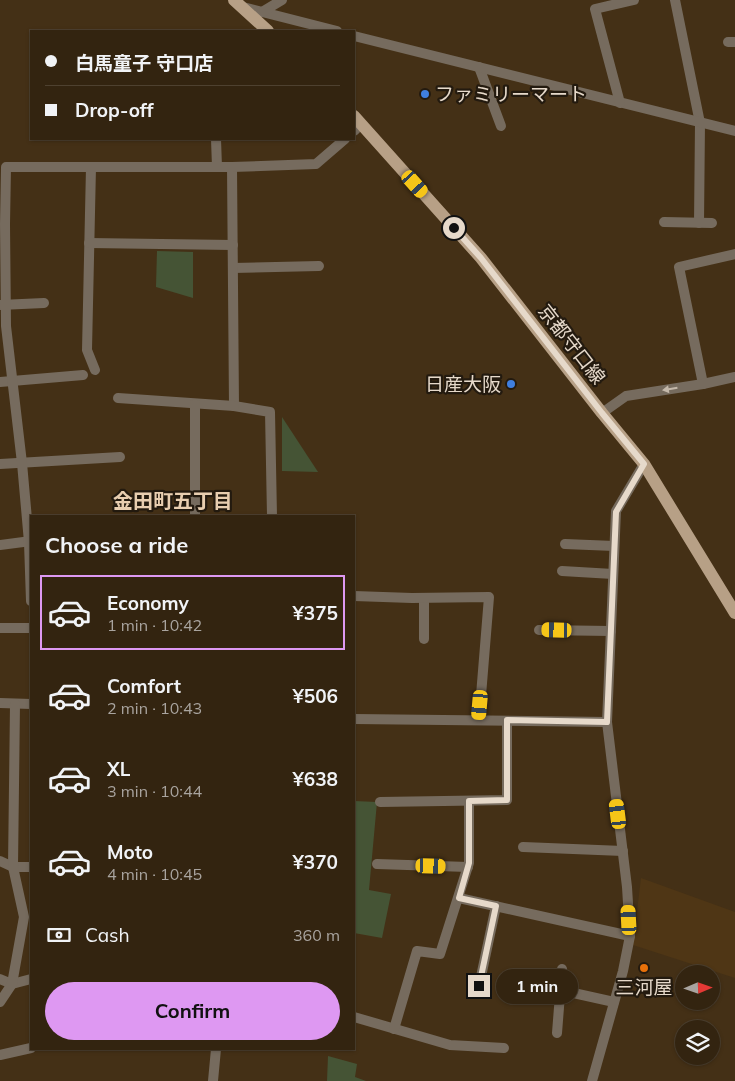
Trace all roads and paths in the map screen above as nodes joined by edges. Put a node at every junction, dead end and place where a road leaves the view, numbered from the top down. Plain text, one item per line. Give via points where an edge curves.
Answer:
1 (282, 0) edge
2 (634, 0) edge
3 (675, 0) edge
4 (238, 4) edge
5 (262, 12) junction
6 (267, 30) edge
7 (333, 30) edge
8 (355, 36) edge
9 (479, 67) junction
10 (620, 103) junction
11 (700, 123) junction
12 (356, 124) edge
13 (501, 126) dead end
14 (735, 131) edge
15 (216, 140) edge
16 (344, 140) edge
17 (91, 167) junction
18 (217, 167) junction
19 (232, 167) junction
20 (664, 222) dead end
21 (699, 222) junction
22 (712, 223) dead end
23 (89, 243) junction
24 (233, 245) junction
25 (735, 254) edge
26 (319, 266) dead end
27 (233, 268) junction
28 (44, 303) dead end
29 (3, 305) edge
30 (95, 370) dead end
31 (83, 375) dead end
32 (735, 377) edge
33 (12, 381) junction
34 (0, 382) edge
35 (703, 384) junction
36 (118, 398) dead end
37 (196, 404) junction
38 (234, 406) junction
39 (602, 413) junction
40 (120, 457) dead end
41 (22, 463) junction
42 (0, 464) edge
43 (644, 464) junction
44 (195, 515) edge
45 (272, 515) edge
46 (30, 542) edge
47 (565, 544) dead end
48 (0, 545) edge
49 (614, 546) junction
50 (562, 571) dead end
51 (613, 574) junction
52 (355, 596) edge
53 (424, 598) junction
54 (735, 613) edge
55 (0, 628) edge
56 (30, 628) edge
57 (539, 630) dead end
58 (611, 631) junction
59 (424, 639) dead end
60 (0, 703) edge
61 (15, 704) junction
62 (30, 704) edge
63 (355, 719) edge
64 (479, 720) junction
65 (507, 720) junction
66 (607, 722) junction
67 (469, 801) junction
68 (380, 802) dead end
69 (523, 847) dead end
70 (623, 851) junction
71 (0, 861) edge
72 (377, 864) dead end
73 (13, 867) junction
74 (30, 867) edge
75 (468, 867) junction
76 (459, 898) junction
77 (496, 906) junction
78 (28, 917) edge
79 (630, 936) junction
80 (562, 969) dead end
81 (0, 979) edge
82 (30, 979) edge
83 (12, 984) junction
84 (479, 986) dead end
85 (560, 990) junction
86 (0, 1002) edge
87 (614, 1002) junction
88 (355, 1018) edge
89 (394, 1030) junction
90 (558, 1032) dead end
91 (30, 1048) edge
92 (504, 1048) dead end
93 (216, 1050) edge
94 (0, 1055) edge
95 (213, 1081) edge
96 (592, 1081) edge

1 - 5 street
2 - 10 street via 595,9
3 - 11 street
4 - 5 street
4 - 6 main road
5 - 7 street
8 - 9 street
9 - 10 street
9 - 13 street
10 - 11 street
11 - 14 street
11 - 21 street
12 - 39 main road, 京都守口線 via 481,258
15 - 18 street
16 - 19 street via 316,164
17 - 18 street
17 - 23 street
17 - 29 street via 6,167
18 - 19 street
19 - 24 street
20 - 21 street
21 - 22 street
23 - 24 street
23 - 30 street via 87,350
24 - 27 street
25 - 35 street via 679,267
26 - 27 street
27 - 38 street
28 - 29 street
29 - 33 street
31 - 33 street
32 - 35 street
33 - 34 street
33 - 41 street
35 -> 39 street via 626,396
36 - 37 street
37 - 38 street
37 - 44 street
38 - 45 street via 270,412
39 - 43 main road, 京都守口線
40 - 41 street
41 - 42 street
41 - 46 street
43 - 49 street via 616,512
43 - 54 main road, 京都守口線
46 - 48 street
47 - 49 street
49 - 51 street
50 - 51 street
51 - 58 street
52 - 53 street
53 - 59 street
53 - 64 street via 489,596
55 - 56 street
57 - 58 street
58 - 66 street
60 - 61 street
61 - 62 street
61 - 73 street
63 - 64 street
64 - 65 street
65 - 66 street
65 - 67 street via 507,800
66 - 70 street
67 - 68 street
67 - 75 street
69 - 70 street
70 - 79 street
71 - 73 street
72 - 75 street
73 - 74 street
73 - 78 street
75 - 76 street
76 - 77 street
76 - 89 street via 440,954 417,951
77 - 79 street
77 - 84 street
78 - 83 street
79 - 87 street
80 - 85 street
81 - 83 street
82 - 83 street
83 - 86 street
85 - 87 street
85 - 90 street
87 - 96 street
88 - 89 street
89 - 92 street via 450,1045
91 - 94 street
93 - 95 street

